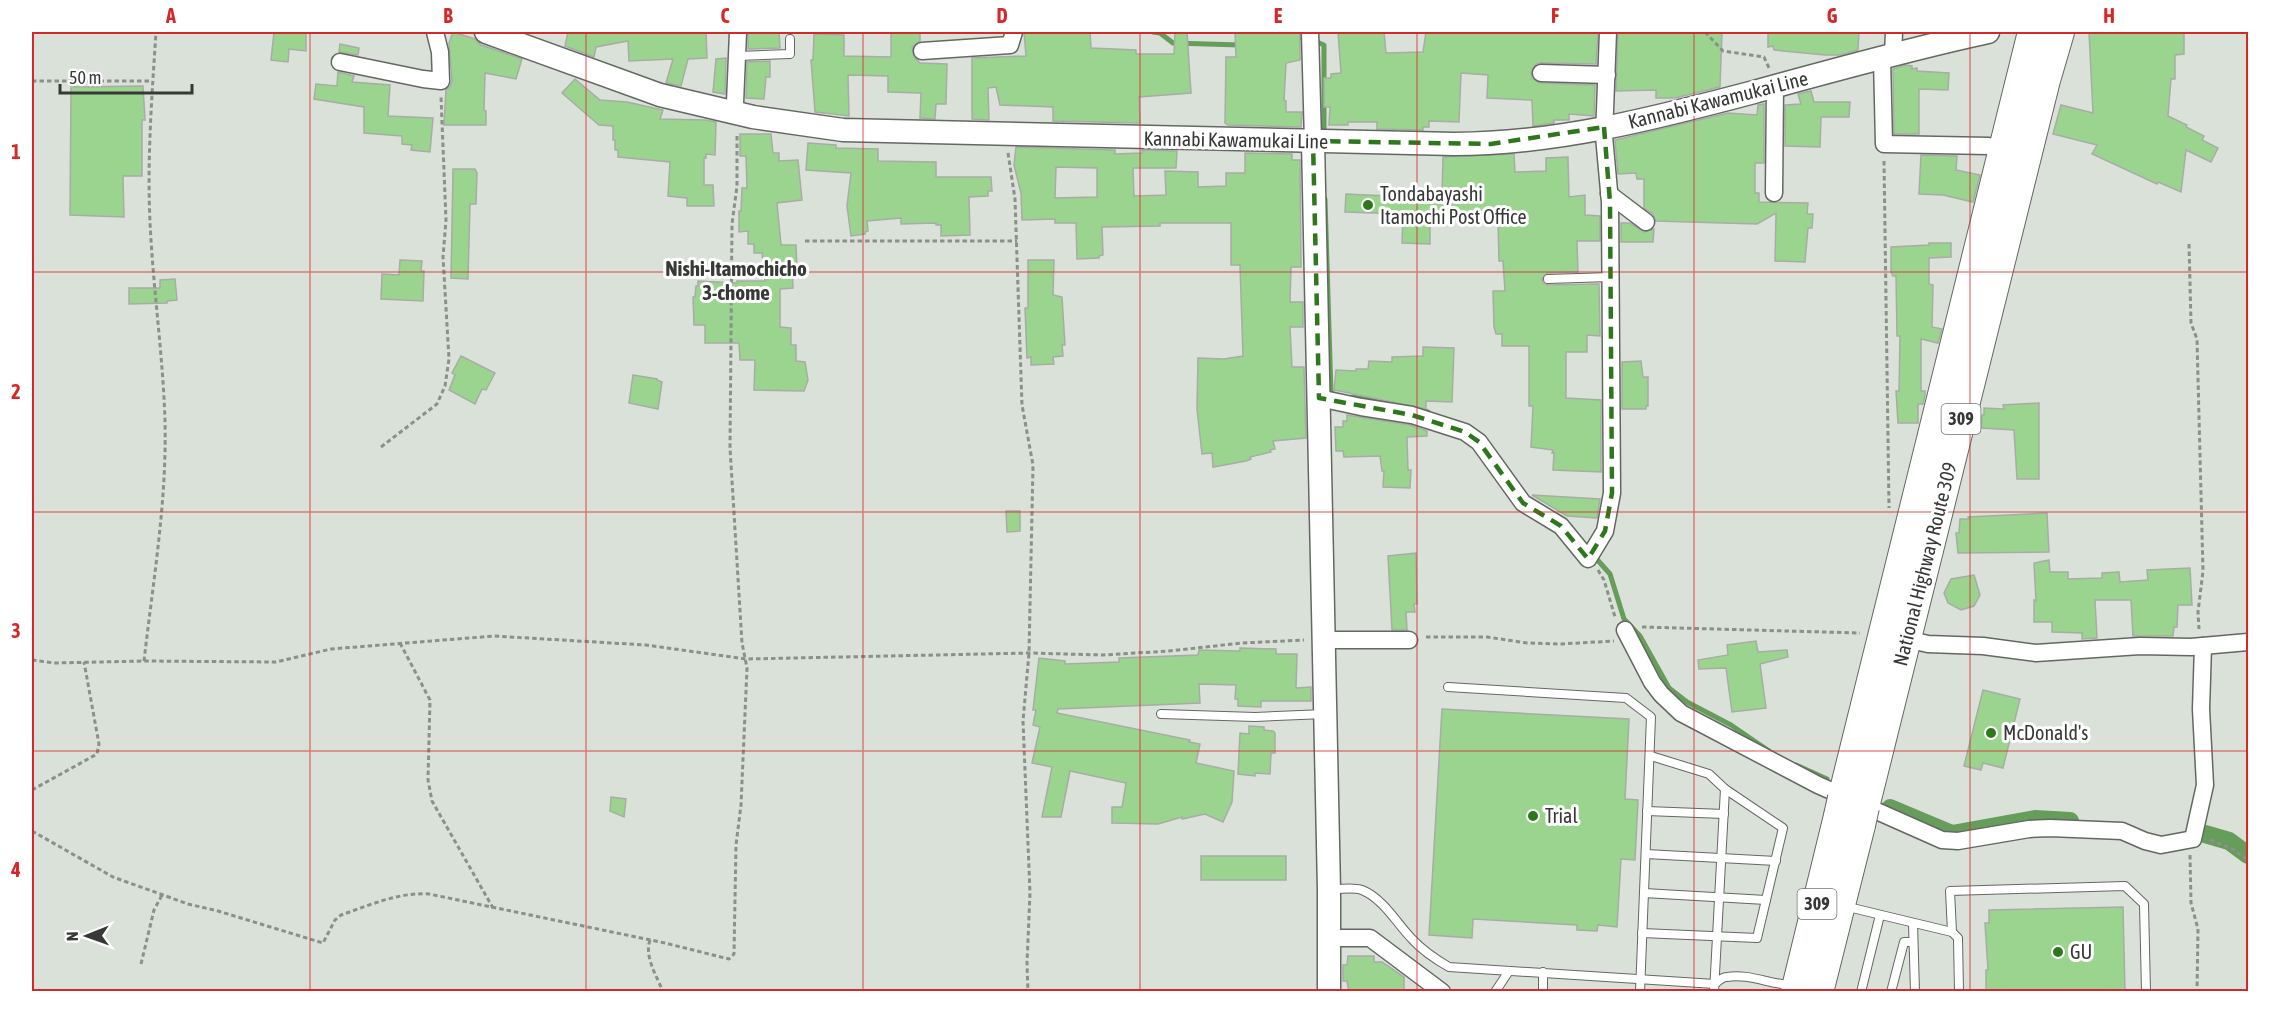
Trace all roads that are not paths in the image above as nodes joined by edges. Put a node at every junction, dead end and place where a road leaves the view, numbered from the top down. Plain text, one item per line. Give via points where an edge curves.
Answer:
1 (435, 32) edge
2 (486, 32) edge
3 (738, 32) edge
4 (1014, 32) edge
5 (1310, 32) edge
6 (1608, 32) edge
7 (1893, 32) edge
8 (1988, 32) edge
9 (2033, 32) edge
10 (2059, 32) edge
11 (790, 39) dead end
12 (922, 51) dead end
13 (738, 56) junction
14 (1888, 56) junction
15 (340, 62) dead end
16 (1541, 73) dead end
17 (1607, 75) junction
18 (1777, 86) junction
19 (736, 113) junction
20 (1604, 128) junction
21 (1313, 141) junction
22 (1989, 146) dead end
23 (1774, 193) dead end
24 (1609, 194) junction
25 (1646, 222) dead end
26 (1610, 277) junction
27 (1548, 279) dead end
28 (1318, 398) junction
29 (1625, 630) road end
30 (1324, 639) junction
31 (1906, 639) junction
32 (1409, 640) road end
33 (2248, 642) edge
34 (2203, 646) junction
35 (1448, 687) dead end
36 (1161, 714) dead end
37 (1325, 714) junction
38 (1651, 756) junction
39 (1725, 789) junction
40 (1852, 808) junction
41 (1647, 811) junction
42 (1724, 814) junction
43 (1646, 854) junction
44 (1723, 858) junction
45 (1776, 861) junction
46 (1329, 890) junction
47 (1644, 893) junction
48 (1721, 897) junction
49 (1766, 900) junction
50 (1840, 905) junction
51 (1880, 915) junction
52 (1913, 923) junction
53 (1952, 932) junction
54 (1642, 933) junction
55 (1718, 937) junction
56 (1330, 938) junction
57 (1913, 942) junction
58 (1509, 971) junction
59 (1543, 972) junction
60 (1640, 978) junction
61 (1715, 988) edge
62 (1804, 990) edge
63 (1329, 992) edge
64 (1442, 992) edge
65 (1495, 992) edge
66 (1543, 992) edge
67 (1640, 992) edge
68 (1861, 992) edge
69 (1891, 992) edge
70 (1915, 992) edge
71 (1959, 992) edge
72 (2146, 992) edge

1 - 15 street via 441,81
2 - 19 main road, Kannabi Kawamukai Line via 635,87
3 - 13 street
4 - 12 street via 1010,45
5 - 21 street
6 - 17 street
7 - 14 street
8 - 14 main road, Kannabi Kawamukai Line
9 - 40 highway, National Highway Route 309 / 309
10 - 31 highway, National Highway Route 309 / 309
11 - 13 lane via 790,54
13 - 19 street
14 - 18 main road, Kannabi Kawamukai Line
14 - 22 street via 1884,144
16 - 17 street
17 - 20 street
18 - 20 main road, Kannabi Kawamukai Line
18 - 23 street
19 - 21 main road, Kannabi Kawamukai Line via 843,130
20 - 21 main road, Kannabi Kawamukai Line via 1491,144
20 - 24 street
21 - 28 main road
24 - 25 street
24 - 26 street
26 - 27 lane
26 - 28 street via 1612,494 1605,531 1588,559 1561,526 1523,503 1479,442 1466,432 1412,415
28 - 30 main road
29 - 40 street via 1652,682 1681,713 1818,785
30 - 32 street
30 - 37 main road
31 - 34 street via 2036,652
31 - 40 highway, National Highway Route 309 / 309
33 - 34 street
34 - 40 street via 2205,785 2193,839 2161,845 2122,831 2050,828 1952,842
35 - 38 lane via 1626,698 1651,717
36 - 37 lane
37 - 46 main road
38 - 39 lane via 1709,774
38 - 41 lane
39 - 42 lane
39 - 45 lane via 1784,828
40 - 50 highway, National Highway Route 309 / 309
40 - 62 highway, National Highway Route 309 / 309
41 - 42 lane
41 - 43 lane
42 - 44 lane
43 - 44 lane
43 - 47 lane
44 - 45 lane
44 - 48 lane
45 - 49 lane
46 - 56 main road
46 - 58 lane via 1363,891 1387,910 1431,957 1449,967
47 - 48 lane
47 - 54 lane
48 - 49 lane
48 - 55 lane
49 - 55 lane via 1757,938
50 - 51 lane
50 - 62 highway, National Highway Route 309 / 309
51 - 52 lane
51 - 68 lane
52 - 53 lane
52 - 57 lane
53 - 71 lane via 1958,938
53 - 72 lane via 1950,891 2125,886 2144,904
54 - 55 lane
54 - 60 lane
55 - 61 lane
56 - 63 main road
56 - 64 street via 1370,938
57 - 69 lane via 1904,942
57 - 70 lane
58 - 59 lane
58 - 65 lane
59 - 60 lane
59 - 66 lane
60 - 61 lane
60 - 67 lane
61 - 62 lane via 1726,976 1763,979

